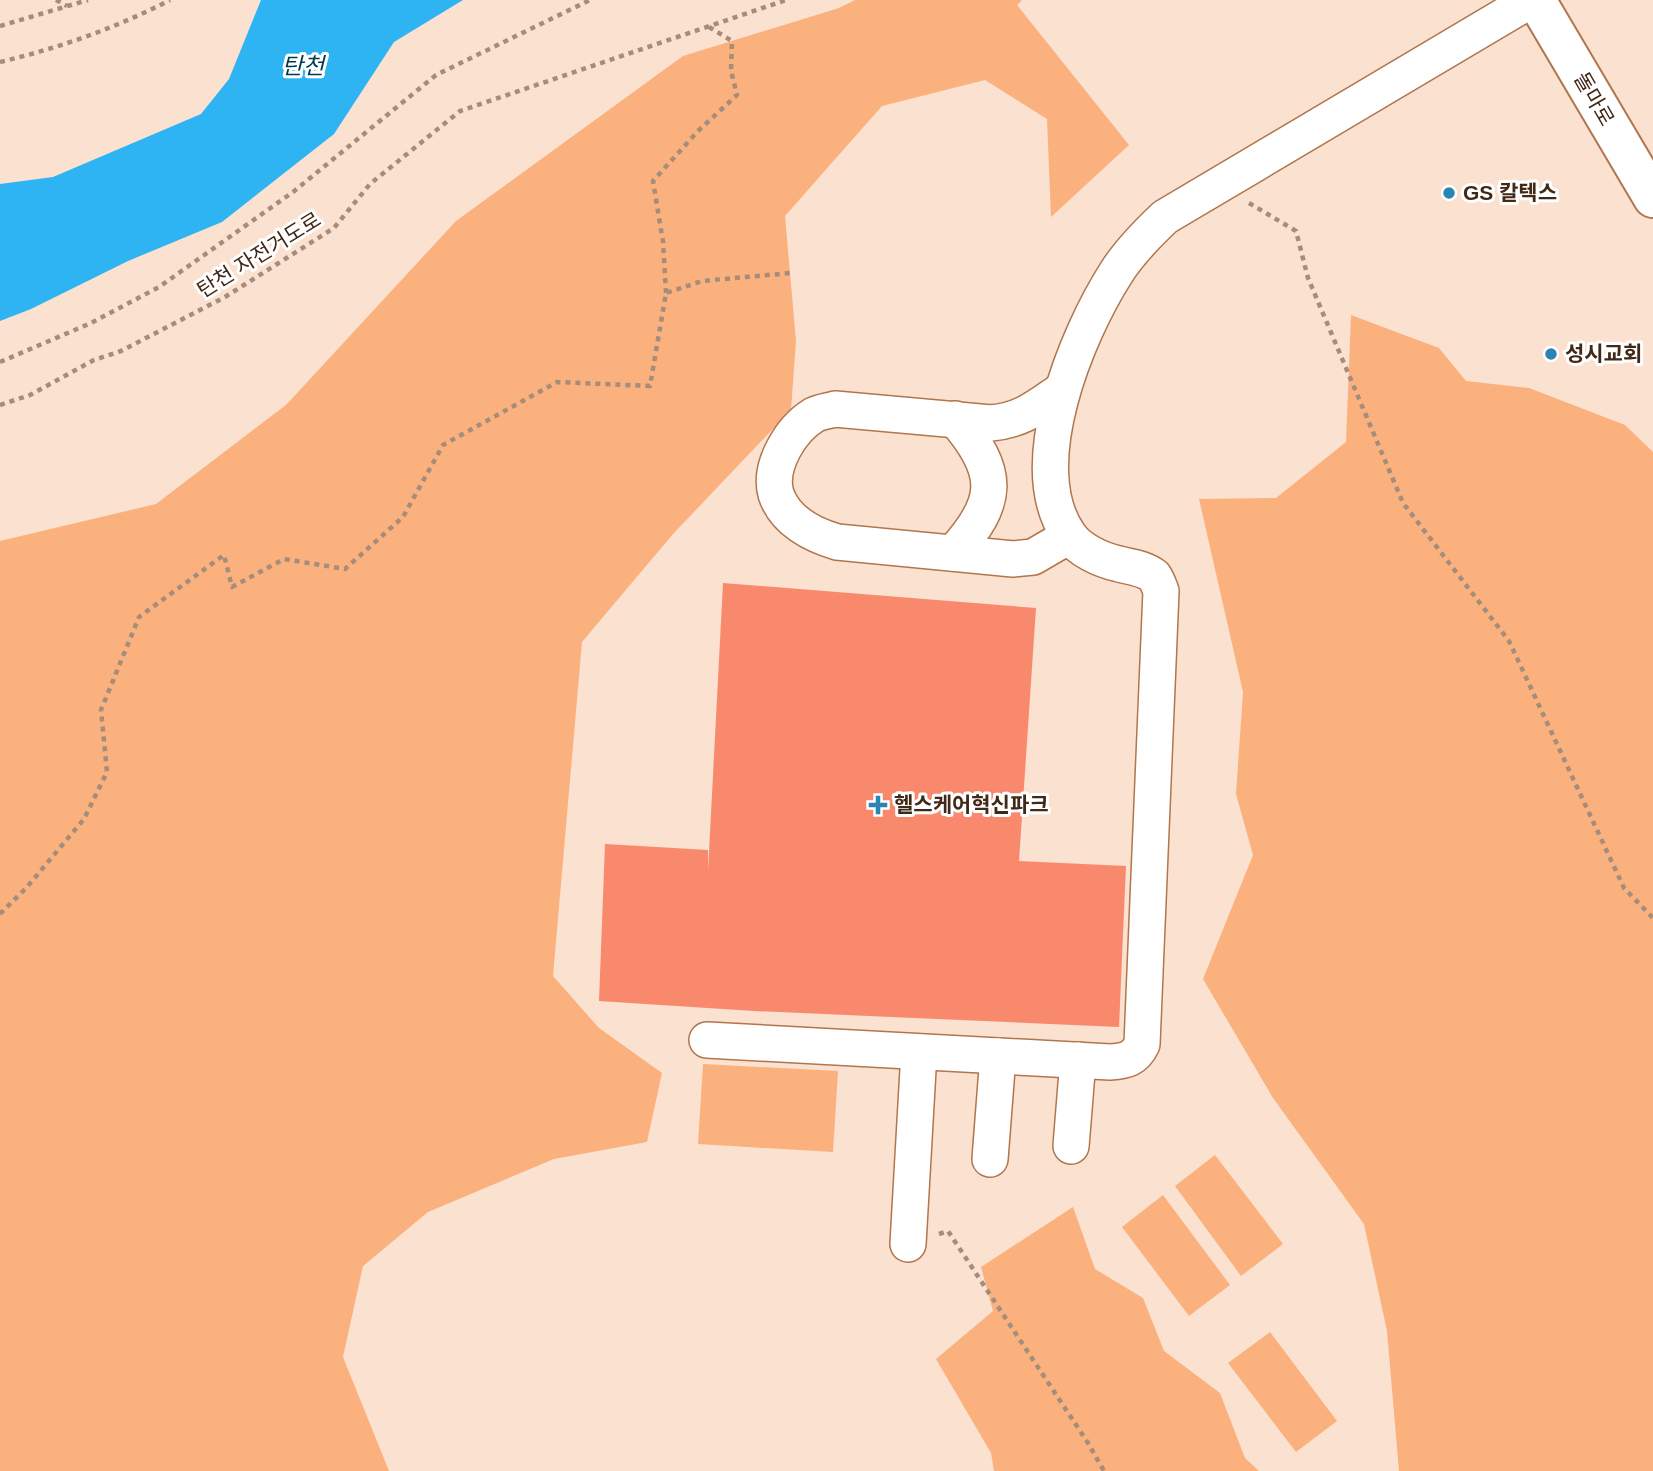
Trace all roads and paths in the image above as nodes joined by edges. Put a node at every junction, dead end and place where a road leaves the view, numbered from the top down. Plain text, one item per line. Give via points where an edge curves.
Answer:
1 (56, 0) edge
2 (88, 0) edge
3 (170, 0) edge
4 (590, 0) edge
5 (786, 0) edge
6 (1533, 0) edge
7 (68, 6) junction
8 (0, 26) edge
9 (708, 26) junction
10 (0, 62) edge
11 (1219, 185) junction
12 (1653, 198) edge
13 (790, 273) dead end
14 (666, 293) junction
15 (0, 362) edge
16 (1062, 390) junction
17 (0, 405) edge
18 (955, 419) junction
19 (1069, 536) junction
20 (953, 553) junction
21 (0, 914) edge
22 (1653, 918) edge
23 (707, 1040) dead end
24 (919, 1052) junction
25 (998, 1056) junction
26 (1078, 1060) junction
27 (1071, 1146) dead end
28 (990, 1159) dead end
29 (908, 1244) joint
30 (1104, 1471) edge

1 - 7 path
2 - 7 path
3 - 10 path via 98,33
4 - 15 path via 436,75 293,192 159,287 91,323
5 - 9 path, 탄천 자전거도로
6 - 11 lane
6 - 12 main road, 돌마로
7 - 8 path
9 - 14 path via 732,41 731,71 737,95 653,181
9 - 17 path, 탄천 자전거도로 via 460,111 370,184 334,228 225,297 30,395
11 - 16 lane via 1165,217 1139,242 1117,271 1081,337
11 - 22 path via 1296,231 1308,278 1403,503 1509,641 1624,888
13 - 14 path via 702,281
14 - 21 path via 650,386 557,382 443,445 402,517 345,569 284,559 232,587 224,555 139,617 101,710 107,772 84,819
16 - 18 lane via 1012,421
16 - 19 lane via 1051,486
18 - 20 lane via 975,442 989,477 983,515
18 - 20 lane via 835,410 816,414 796,430 776,470 776,493 787,512 819,537
19 - 20 lane via 1032,557
19 - 26 lane via 1092,554 1140,568 1154,577 1161,591 1142,1044 1137,1054 1125,1061
23 - 24 lane
24 - 25 lane
24 - 29 lane
25 - 26 lane
25 - 28 lane
26 - 27 lane
29 - 30 path via 948,1231

